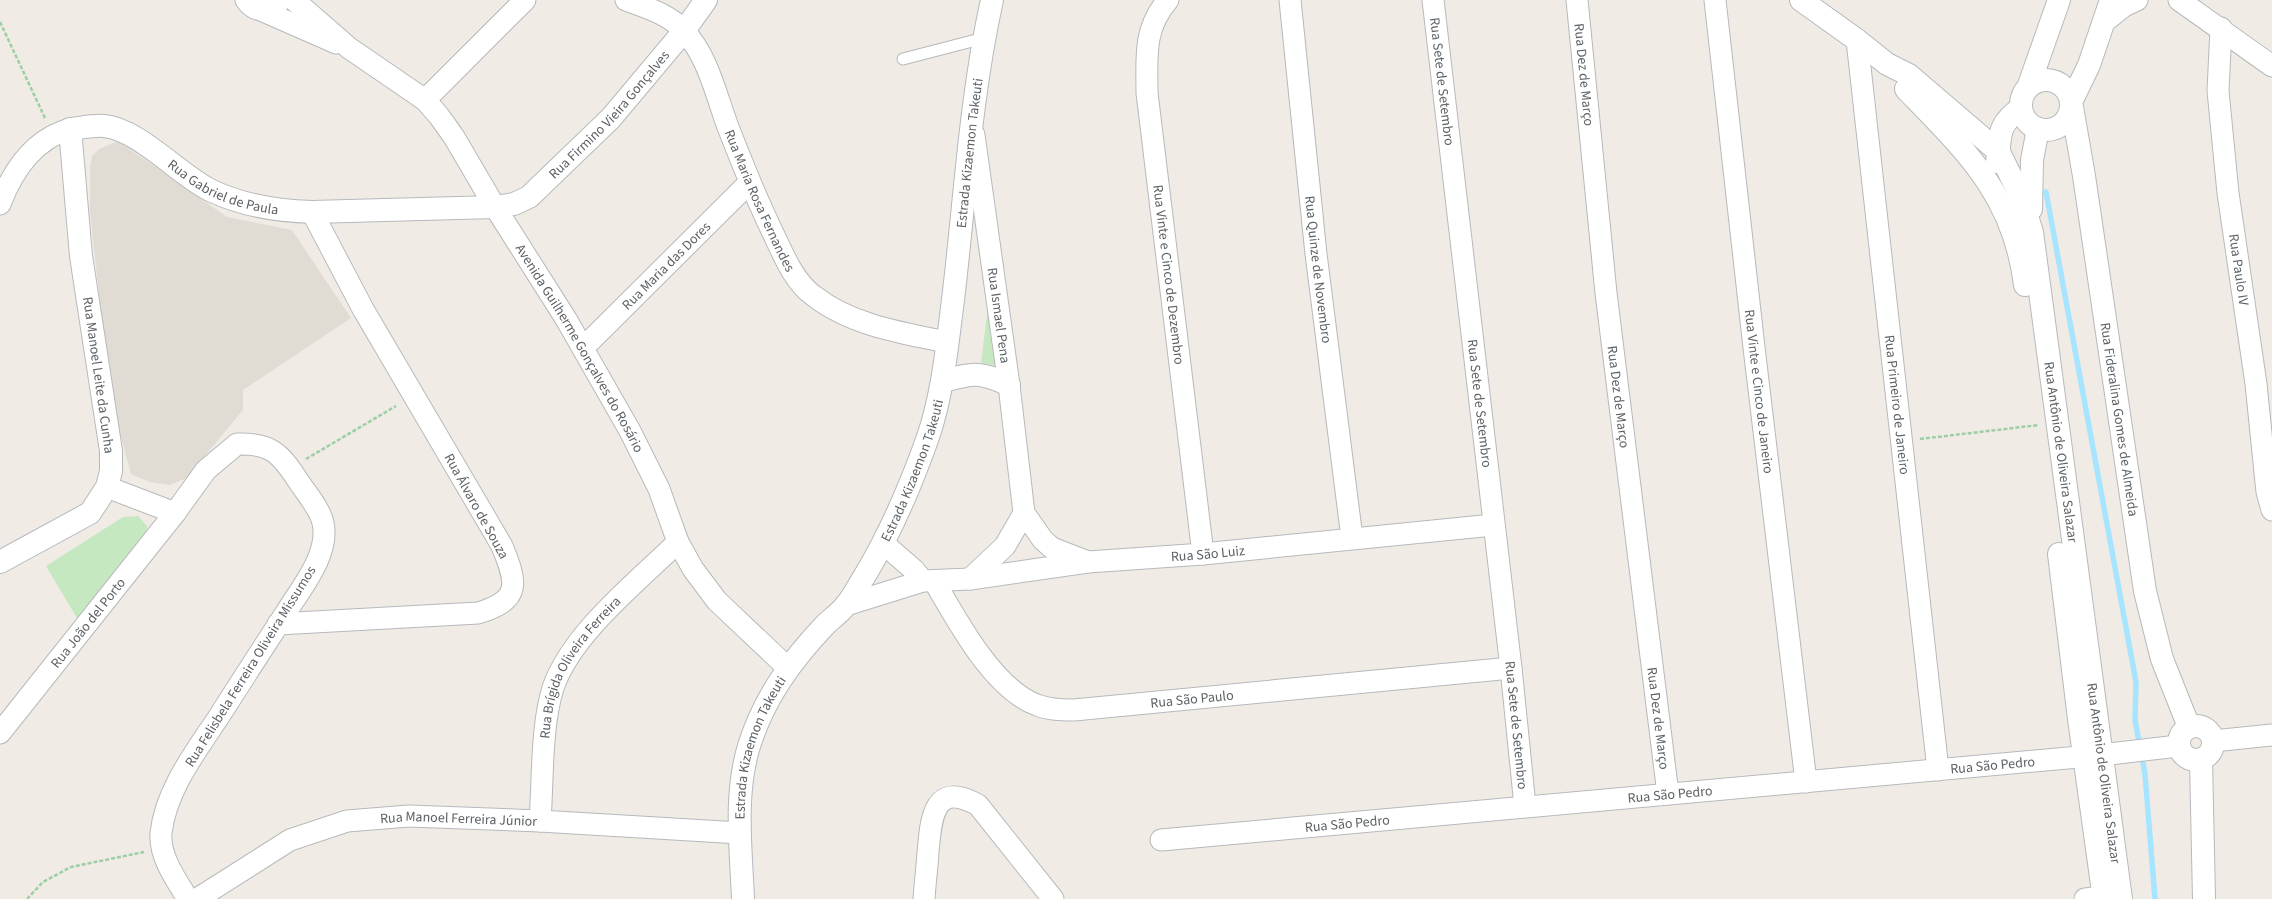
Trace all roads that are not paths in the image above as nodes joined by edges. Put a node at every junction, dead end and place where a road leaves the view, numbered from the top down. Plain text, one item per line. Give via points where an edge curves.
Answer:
1 (294, 0) edge
2 (525, 0) edge
3 (626, 0) edge
4 (706, 0) edge
5 (992, 0) edge
6 (1168, 0) edge
7 (1290, 0) edge
8 (1433, 0) edge
9 (1577, 0) edge
10 (1715, 0) edge
11 (1801, 0) edge
12 (2059, 0) edge
13 (2111, 0) edge
14 (2137, 0) edge
15 (2179, 0) edge
16 (255, 3) edge
17 (2104, 22) junction
18 (2221, 28) junction
19 (684, 31) junction
20 (984, 38) junction
21 (1857, 40) junction
22 (349, 48) junction
23 (903, 60) dead end
24 (1887, 64) junction
25 (2272, 66) edge
26 (2029, 85) junction
27 (425, 100) junction
28 (2072, 103) junction
29 (2021, 108) junction
30 (972, 118) junction
31 (2036, 128) junction
32 (62, 132) junction
33 (1952, 136) junction
34 (1999, 152) junction
35 (749, 183) junction
36 (1999, 198) junction
37 (0, 204) edge
38 (495, 207) junction
39 (312, 212) junction
40 (2032, 232) junction
41 (948, 342) junction
42 (583, 348) junction
43 (942, 381) junction
44 (1009, 385) junction
45 (107, 487) junction
46 (2272, 510) edge
47 (175, 513) junction
48 (1024, 513) junction
49 (1493, 525) junction
50 (1352, 538) junction
51 (678, 542) junction
52 (884, 544) junction
53 (1203, 554) junction
54 (0, 562) edge
55 (1088, 562) junction
56 (970, 579) junction
57 (929, 581) junction
58 (846, 605) junction
59 (278, 624) junction
60 (788, 668) junction
61 (1511, 668) junction
62 (0, 733) edge
63 (2272, 735) edge
64 (2178, 740) junction
65 (2213, 741) junction
66 (2092, 755) junction
67 (2201, 760) junction
68 (1938, 770) junction
69 (1806, 782) junction
70 (1668, 794) junction
71 (1525, 806) junction
72 (540, 821) junction
73 (740, 833) junction
74 (1161, 840) dead end
75 (2107, 898) edge
76 (188, 899) edge
77 (197, 899) edge
78 (743, 899) edge
79 (924, 899) edge
80 (1053, 899) edge
81 (2204, 899) edge

1 - 22 street, Avenida Guilherme Gonçalves do Rosário
2 - 27 street
3 - 19 street, Rua Maria Rosa Fernandes via 667,16
4 - 19 street, Rua Firmino Vieira Gonçalves
5 - 20 street, Estrada Kizaemon Takeuti
6 - 53 street, Rua Vinte e Cinco de Dezembro via 1158,11 1149,32 1147,93
7 - 50 street, Rua Quinze de Novembro via 1316,254
8 - 49 street, Rua Sete de Setembro
9 - 70 street, Rua Dez de Março via 1606,293
10 - 69 street, Rua Vinte e Cinco de Janeiro
11 - 21 street, Rua Antônio de Oliveira Salazar
12 - 26 street
13 - 17 street
14 - 17 street via 2124,6
15 - 18 street
16 - 22 street, Avenida Guilherme Gonçalves do Rosário via 307,32
17 - 28 street
18 - 25 street
18 - 46 street, Rua Paulo IV via 2218,91 2228,193 2256,384 2267,492
19 - 35 street, Rua Maria Rosa Fernandes via 699,49
19 - 38 street, Rua Firmino Vieira Gonçalves via 611,118 529,197 514,204
20 - 23 lane
20 - 30 street, Estrada Kizaemon Takeuti
21 - 24 street, Rua Antônio de Oliveira Salazar
21 - 68 street, Rua Primeiro de Janeiro
22 - 27 street, Avenida Guilherme Gonçalves do Rosário
24 - 33 street, Rua Antônio de Oliveira Salazar via 1902,85
24 - 34 street, Rua Antônio de Oliveira Salazar via 1913,78
26 - 28 street via 2036,81 2051,79 2064,86
26 - 29 street via 2022,96
27 - 38 street, Avenida Guilherme Gonçalves do Rosário via 454,137
28 - 31 street via 2070,115 2060,126 2046,130
28 - 64 street, Rua Fideralina Gomes de Almeida via 2145,591
29 - 31 street via 2026,120
29 - 34 street via 2001,130
30 - 41 street, Estrada Kizaemon Takeuti via 963,221
30 - 44 street, Rua Ismael Pena
31 - 34 street via 2024,145 2007,153
31 - 40 street via 2030,194
32 - 37 street via 23,158
32 - 39 street, Rua Gabriel de Paula via 104,126 132,136 211,190 235,201 289,211
32 - 45 street, Rua Manoel Leite da Cunha via 112,451
33 - 34 street via 1972,146
33 - 36 street, Rua Antônio de Oliveira Salazar via 1983,173
34 - 36 street via 1995,177
34 - 40 street, Rua Antônio de Oliveira Salazar via 2021,197
35 - 41 street, Rua Maria Rosa Fernandes via 795,275 813,296 849,317 897,332
35 - 42 street, Rua Maria das Dores
36 - 66 street, Rua Antônio de Oliveira Salazar via 2014,232 2024,271 2043,425
38 - 39 street, Rua Gabriel de Paula
38 - 42 street, Avenida Guilherme Gonçalves do Rosário
39 - 59 street, Rua Álvaro de Souza via 363,309 502,546 511,568 513,583 511,593 505,601 498,607 478,613
40 - 66 street, Rua Antônio de Oliveira Salazar
41 - 43 street, Estrada Kizaemon Takeuti
42 - 51 street, Avenida Guilherme Gonçalves do Rosário via 656,483
43 - 44 street via 973,373 992,376
43 - 52 street, Estrada Kizaemon Takeuti via 928,437
44 - 48 street, Rua Ismael Pena
45 - 47 street
45 - 54 street, Rua Manoel Leite da Cunha via 90,513
47 - 59 street, Rua Felisbela Ferreira Oliveira Missumos via 206,470 237,444 266,446 277,453 316,508 323,523 324,536 320,552 306,581
47 - 62 street, Rua João del Porto
48 - 55 street, Rua Ismael Pena via 1043,540 1052,548
48 - 56 street via 1005,546
49 - 50 street, Rua São Luiz
49 - 61 street, Rua Sete de Setembro
50 - 53 street, Rua São Luiz
51 - 60 street, Avenida Guilherme Gonçalves do Rosário via 693,569 717,601
51 - 72 street, Rua Brígida Oliveira Ferreira via 586,632 565,660 553,688 546,724
52 - 57 street
52 - 58 street, Estrada Kizaemon Takeuti
53 - 55 street, Rua São Luiz
55 - 56 street, Rua São Luiz
56 - 57 street, Rua São Luiz
57 - 58 street, Rua São Luiz
57 - 61 street, Rua São Paulo via 971,643 1000,677 1021,697 1038,706 1057,709 1074,710
58 - 60 street, Estrada Kizaemon Takeuti
59 - 76 street, Rua Felisbela Ferreira Oliveira Missumos via 181,776 167,806 162,848
60 - 73 street, Estrada Kizaemon Takeuti via 777,682 760,716 749,747 742,780
61 - 71 street, Rua Sete de Setembro
63 - 65 street
64 - 65 street via 2200,726 2209,731
64 - 66 street, Rua São Pedro via 2133,750
64 - 67 street via 2180,751 2189,759
65 - 67 street via 2210,753
66 - 68 street, Rua São Pedro
66 - 75 street, Rua Antônio de Oliveira Salazar
67 - 81 street
68 - 69 street, Rua São Pedro
69 - 70 street, Rua São Pedro
70 - 71 street, Rua São Pedro
71 - 74 street, Rua São Pedro
72 - 73 street, Rua Manoel Ferreira Júnior
72 - 77 street, Rua Manoel Ferreira Júnior via 410,816 347,821 290,840
73 - 78 street, Estrada Kizaemon Takeuti
79 - 80 street via 931,822 939,803 950,797 963,797 978,805

